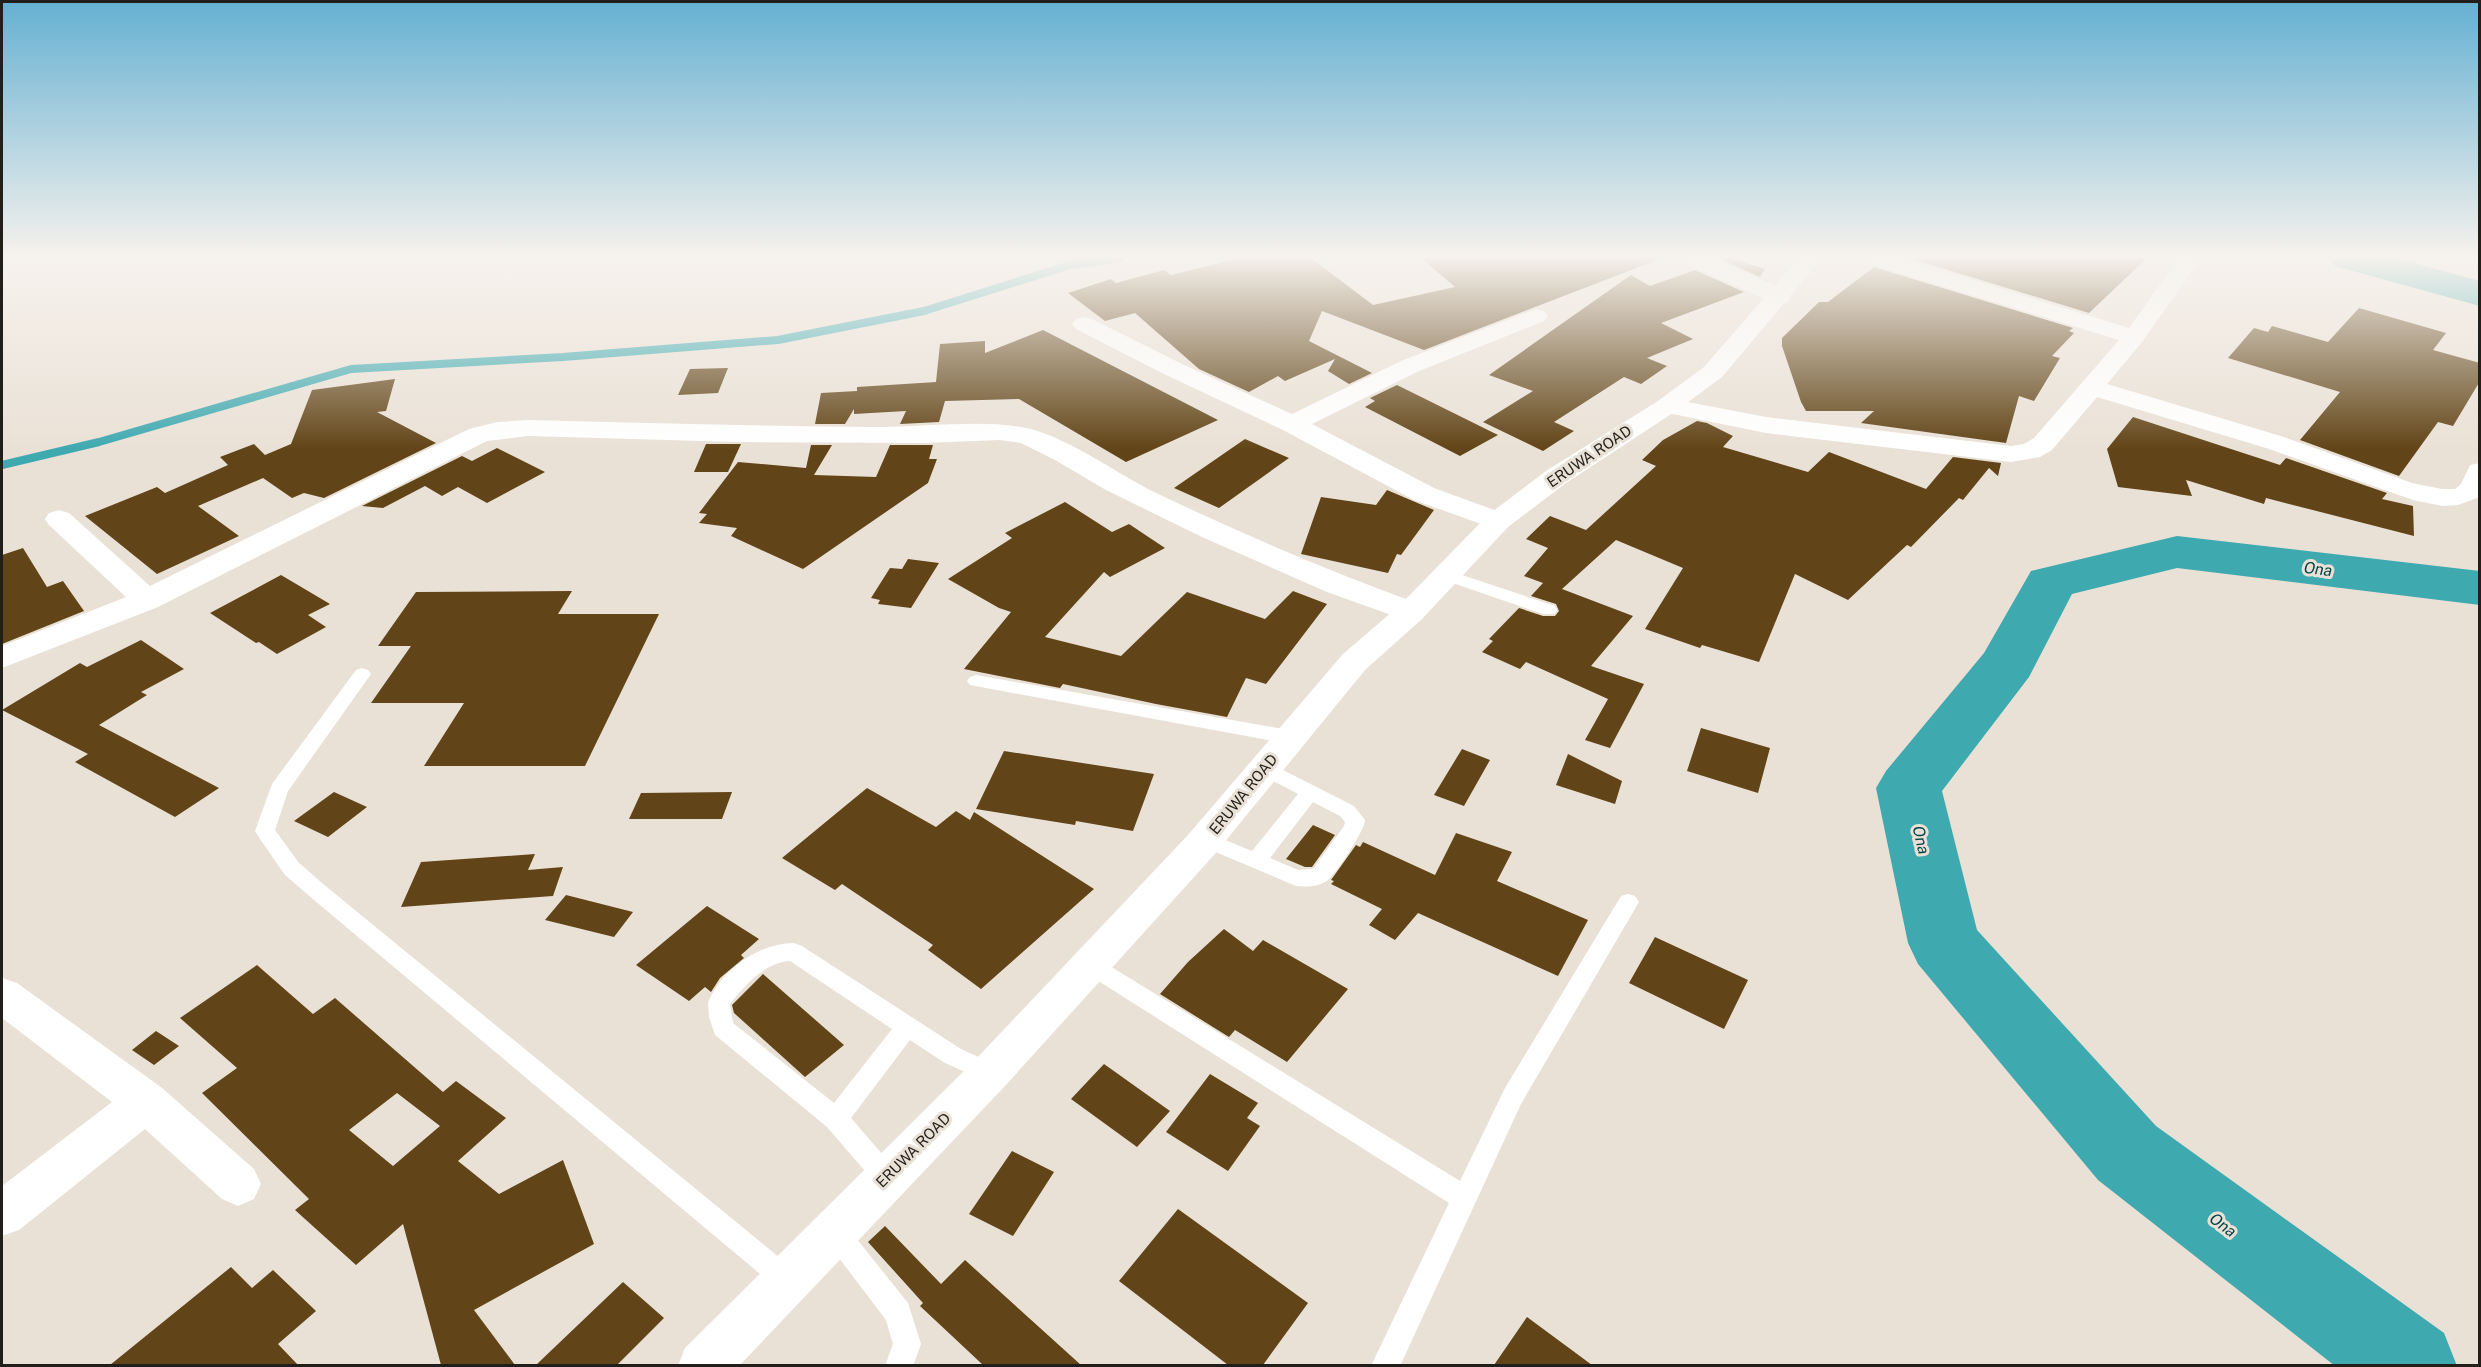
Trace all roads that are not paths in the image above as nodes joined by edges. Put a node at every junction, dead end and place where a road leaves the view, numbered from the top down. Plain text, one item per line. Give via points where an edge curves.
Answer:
1 (1521, 322) edge
2 (1758, 322) edge
3 (2084, 322) edge
4 (2145, 322) edge
5 (1084, 324) dead end
6 (2134, 337) junction
7 (2091, 387) junction
8 (1667, 406) junction
9 (1292, 424) junction
10 (2480, 471) edge
11 (58, 519) dead end
12 (1498, 521) junction
13 (1447, 574) junction
14 (147, 600) junction
15 (1549, 610) dead end
16 (1411, 612) junction
17 (2, 658) edge
18 (362, 674) dead end
19 (976, 681) dead end
20 (1289, 737) junction
21 (1264, 768) junction
22 (1310, 792) junction
23 (1206, 840) junction
24 (1256, 861) junction
25 (1628, 902) dead end
26 (1089, 964) junction
27 (2, 995) edge
28 (908, 1026) junction
29 (990, 1073) junction
30 (146, 1102) junction
31 (836, 1119) junction
32 (886, 1177) junction
33 (238, 1185) dead end
34 (1464, 1198) junction
35 (2, 1214) edge
36 (834, 1231) junction
37 (787, 1280) junction
38 (703, 1365) edge
39 (899, 1365) edge
40 (1385, 1365) edge

1 - 9 street via 1410,366
2 - 8 street, ERUWA ROAD via 1713,372
3 - 6 street
4 - 6 street
5 - 9 street
6 - 7 street
7 - 8 street via 2043,444 2031,451 2011,454 1756,423
7 - 10 street via 2208,421 2439,498 2466,494
8 - 12 street, ERUWA ROAD via 1564,471
9 - 12 street via 1424,494
11 - 14 street
12 - 13 street, ERUWA ROAD
13 - 15 lane
13 - 16 street, ERUWA ROAD
14 - 16 street via 447,448 497,430 922,435 1000,432 1028,436 1212,531
14 - 17 street
16 - 20 street, ERUWA ROAD via 1354,662
18 - 37 lane via 279,789 265,831 292,869 321,894
19 - 20 lane
20 - 21 street, ERUWA ROAD
21 - 22 lane
21 - 23 street, ERUWA ROAD
22 - 24 lane
22 - 24 lane via 1347,811 1355,820 1354,828 1320,875 1296,878
23 - 24 lane
23 - 26 street, ERUWA ROAD
25 - 34 lane via 1513,1096
26 - 29 street, ERUWA ROAD
26 - 34 lane
27 - 30 street
28 - 29 lane via 953,1056
28 - 31 lane
28 - 31 lane via 794,952 767,955 719,1001 723,1028
29 - 32 street, ERUWA ROAD
30 - 33 street
30 - 35 street
31 - 32 lane
32 - 36 street, ERUWA ROAD
34 - 40 lane
36 - 37 street, ERUWA ROAD
36 - 39 lane via 898,1313 907,1344
37 - 38 street, ERUWA ROAD

